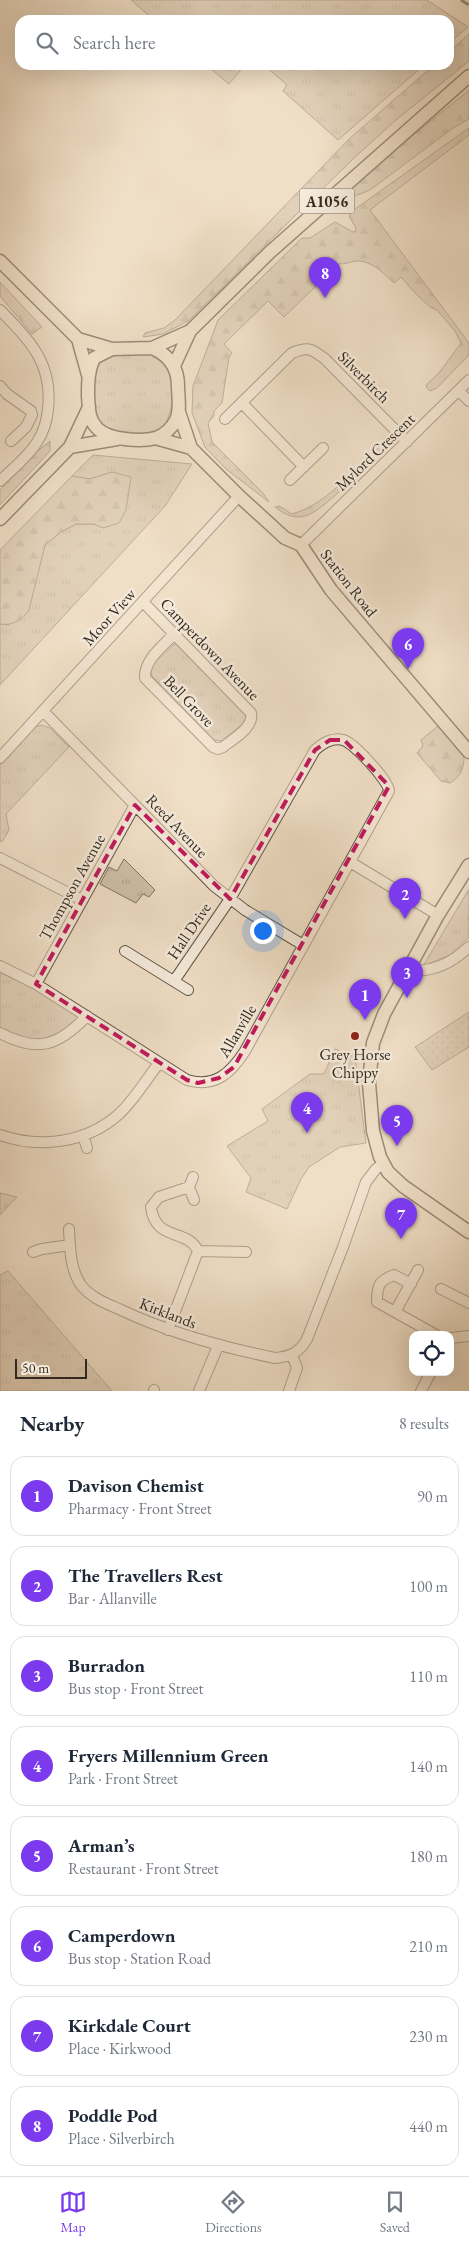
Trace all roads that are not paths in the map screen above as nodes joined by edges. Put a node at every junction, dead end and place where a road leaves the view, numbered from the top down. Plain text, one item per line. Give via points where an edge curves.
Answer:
1 (469, 76) edge
2 (0, 261) edge
3 (0, 310) edge
4 (190, 331) junction
5 (78, 339) junction
6 (152, 348) junction
7 (112, 349) junction
8 (174, 366) junction
9 (88, 375) junction
10 (469, 380) edge
11 (1, 388) edge
12 (459, 391) junction
13 (469, 401) edge
14 (242, 403) junction
15 (89, 408) junction
16 (179, 412) junction
17 (224, 419) dead end
18 (155, 438) junction
19 (117, 439) junction
20 (11, 441) dead end
21 (407, 442) junction
22 (70, 447) junction
23 (191, 448) junction
24 (323, 448) dead end
25 (304, 467) junction
26 (290, 480) dead end
27 (0, 481) edge
28 (239, 496) junction
29 (0, 518) edge
30 (300, 545) junction
31 (143, 602) junction
32 (174, 634) junction
33 (43, 711) junction
34 (252, 719) joint
35 (469, 752) edge
36 (0, 758) edge
37 (136, 805) junction
38 (0, 858) edge
39 (350, 862) junction
40 (469, 865) edge
41 (230, 899) junction
42 (82, 900) junction
43 (438, 915) junction
44 (303, 944) junction
45 (469, 947) edge
46 (126, 951) dead end
47 (0, 966) edge
48 (409, 970) junction
49 (174, 981) junction
50 (36, 984) junction
51 (188, 990) dead end
52 (87, 1016) junction
53 (0, 1033) edge
54 (159, 1063) junction
55 (0, 1135) edge
56 (83, 1135) junction
57 (87, 1148) dead end
58 (383, 1164) junction
59 (194, 1200) dead end
60 (69, 1229) dead end
61 (469, 1232) edge
62 (70, 1245) junction
63 (198, 1251) junction
64 (33, 1252) dead end
65 (246, 1252) dead end
66 (418, 1270) dead end
67 (411, 1284) junction
68 (441, 1289) dead end
69 (469, 1303) edge
70 (395, 1312) junction
71 (168, 1330) junction
72 (429, 1331) edge
73 (469, 1336) edge
74 (454, 1338) edge
75 (218, 1346) junction
76 (292, 1355) junction
77 (429, 1376) edge
78 (199, 1391) edge
79 (289, 1391) edge
80 (421, 1391) edge

1 - 4 main road, A1056 via 270,252
2 - 5 main road
3 - 27 street via 35,348 45,370 49,394 46,419 38,441
4 - 6 main road, A1056
4 - 8 main road, A1056
5 - 7 main road
5 - 9 main road
6 - 7 main road
6 - 8 main road via 167,356
7 - 9 main road via 94,358
8 - 16 main road via 178,375
9 - 15 main road
10 - 12 street, Mylord Crescent
11 - 20 street via 28,407 32,415
12 - 13 street
12 - 21 street, Mylord Crescent
14 - 17 street
14 - 21 street, Silverbirch via 292,353 304,348 326,359
14 - 25 street
15 - 19 main road via 98,429
15 - 22 main road
16 - 18 main road via 171,428
16 - 23 main road, Station Road
18 - 19 main road
18 - 23 main road, Station Road
19 - 22 main road
21 - 30 street, Mylord Crescent
22 - 29 main road
23 - 28 main road, Station Road
24 - 25 street
25 - 26 street
28 - 30 main road, Station Road via 286,538
28 - 31 street, Moor View
30 - 35 main road, Station Road via 331,590
31 - 32 street, Camperdown Avenue
31 - 33 street, Moor View
32 - 34 street, Camperdown Avenue via 251,713
32 - 34 street, Bell Grove via 148,664 145,678 218,749 249,725
33 - 36 street, Moor View
33 - 37 street, Reed Avenue
37 - 41 street, Reed Avenue
37 - 42 street, Thompson Avenue
38 - 42 street
39 - 41 street, Allanville via 389,786 349,742 335,739 315,750
39 - 43 street
39 - 44 street, Allanville
40 - 43 main road
41 - 44 street, Reed Avenue
41 - 49 street, Hall Drive
42 - 50 street, Thompson Avenue
43 - 48 main road
44 - 54 street, Allanville via 244,1051 227,1074 198,1083
45 - 48 street via 442,966
46 - 49 street, Hall Drive
47 - 50 street, Allanville
48 - 58 main road via 384,1014 371,1052 370,1109
49 - 51 street, Hall Drive
50 - 52 street, Allanville
52 - 53 street via 72,1032 50,1043 33,1046 15,1042
52 - 54 street, Allanville
54 - 56 street via 117,1116
55 - 56 street via 33,1142 54,1142
56 - 57 street
58 - 61 main road via 403,1186
58 - 76 street via 366,1182 307,1339
59 - 63 street via 191,1182 146,1206 159,1227 191,1242
60 - 62 street, Kirklands
62 - 64 street
62 - 71 street, Kirklands via 77,1279 90,1294 140,1320
63 - 65 street
63 - 71 street
66 - 67 street
67 - 70 street
67 - 70 street via 394,1275 382,1280 377,1290 377,1302
68 - 69 street
70 - 72 street
71 - 75 street, Kirklands
73 - 74 street
75 - 76 street, Kirklands via 275,1358
75 - 78 street
76 - 79 street via 297,1368
77 - 80 street

